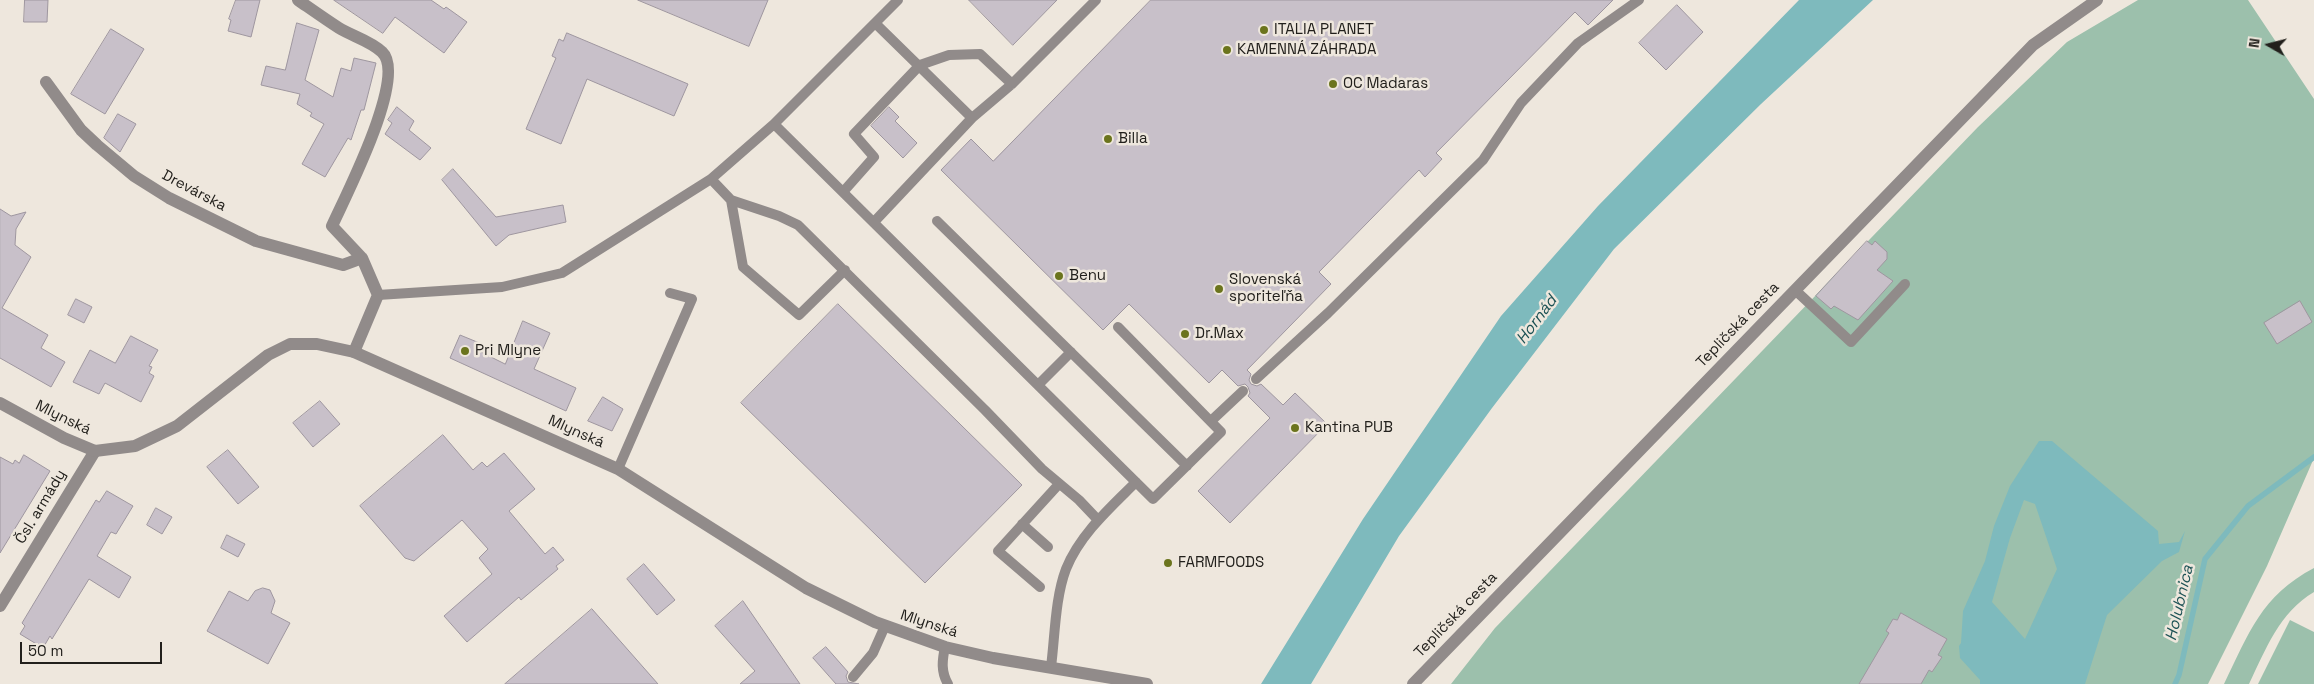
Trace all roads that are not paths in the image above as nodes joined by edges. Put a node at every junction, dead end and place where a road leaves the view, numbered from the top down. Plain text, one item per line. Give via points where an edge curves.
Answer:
1 (298, 0) edge
2 (898, 0) edge
3 (1096, 0) edge
4 (1639, 0) edge
5 (2097, 0) edge
6 (875, 23) junction
7 (920, 65) junction
8 (46, 82) dead end
9 (1012, 84) junction
10 (972, 118) junction
11 (774, 124) junction
12 (711, 179) junction
13 (843, 192) junction
14 (731, 200) junction
15 (937, 221) dead end
16 (874, 222) junction
17 (362, 258) junction
18 (845, 270) junction
19 (1905, 284) dead end
20 (1795, 290) junction
21 (670, 293) dead end
22 (378, 295) junction
23 (1118, 327) dead end
24 (354, 352) junction
25 (1071, 352) junction
26 (1256, 379) dead end
27 (1039, 384) junction
28 (1243, 391) dead end
29 (0, 403) edge
30 (1211, 422) junction
31 (95, 451) junction
32 (1187, 466) junction
33 (618, 469) junction
34 (1136, 482) junction
35 (1060, 484) junction
36 (1098, 520) junction
37 (1022, 524) junction
38 (1048, 547) dead end
39 (1040, 587) dead end
40 (0, 606) edge
41 (885, 626) junction
42 (945, 647) junction
43 (1051, 667) junction
44 (853, 677) dead end
45 (948, 684) edge
46 (1147, 684) edge
47 (1413, 684) edge

1 - 17 street via 383,52 389,67 388,89 368,147 332,226
2 - 6 lane
3 - 9 lane
4 - 26 lane via 1578,44 1521,103 1483,160
5 - 20 street, Tepličská cesta via 2033,45
6 - 7 lane
6 - 11 lane
7 - 9 lane via 949,55 980,54
7 - 10 lane
7 - 13 lane via 854,134 874,157
8 - 17 street, Drevárska via 96,145 134,176 169,198 256,241 343,265
9 - 10 lane
10 - 16 lane
11 - 12 lane
11 - 13 lane
12 - 14 lane
12 - 22 lane via 562,273 502,287
13 - 16 lane
14 - 18 lane via 798,225
14 - 18 lane via 743,267 799,315
15 - 25 lane
16 - 27 lane
17 - 22 street
18 - 35 lane
19 - 20 lane via 1851,342
20 - 47 street, Tepličská cesta
21 - 33 lane via 692,299
22 - 24 street
23 - 30 lane
24 - 31 street, Mlynská via 317,344 290,344 268,355 178,426 135,446
24 - 33 street, Mlynská
25 - 27 lane
25 - 32 lane
27 - 34 lane
28 - 30 lane
29 - 31 street, Mlynská
30 - 32 lane via 1220,432
31 - 40 street, Čsl. armády
32 - 34 lane via 1153,499
33 - 41 street, Mlynská via 806,588
34 - 36 lane
35 - 36 lane
35 - 37 lane
36 - 43 lane via 1064,575
37 - 38 lane
37 - 39 lane via 998,551
41 - 42 street, Mlynská
41 - 44 lane via 873,653
42 - 43 street, Mlynská
42 - 45 lane via 942,664
43 - 46 street, Mlynská

